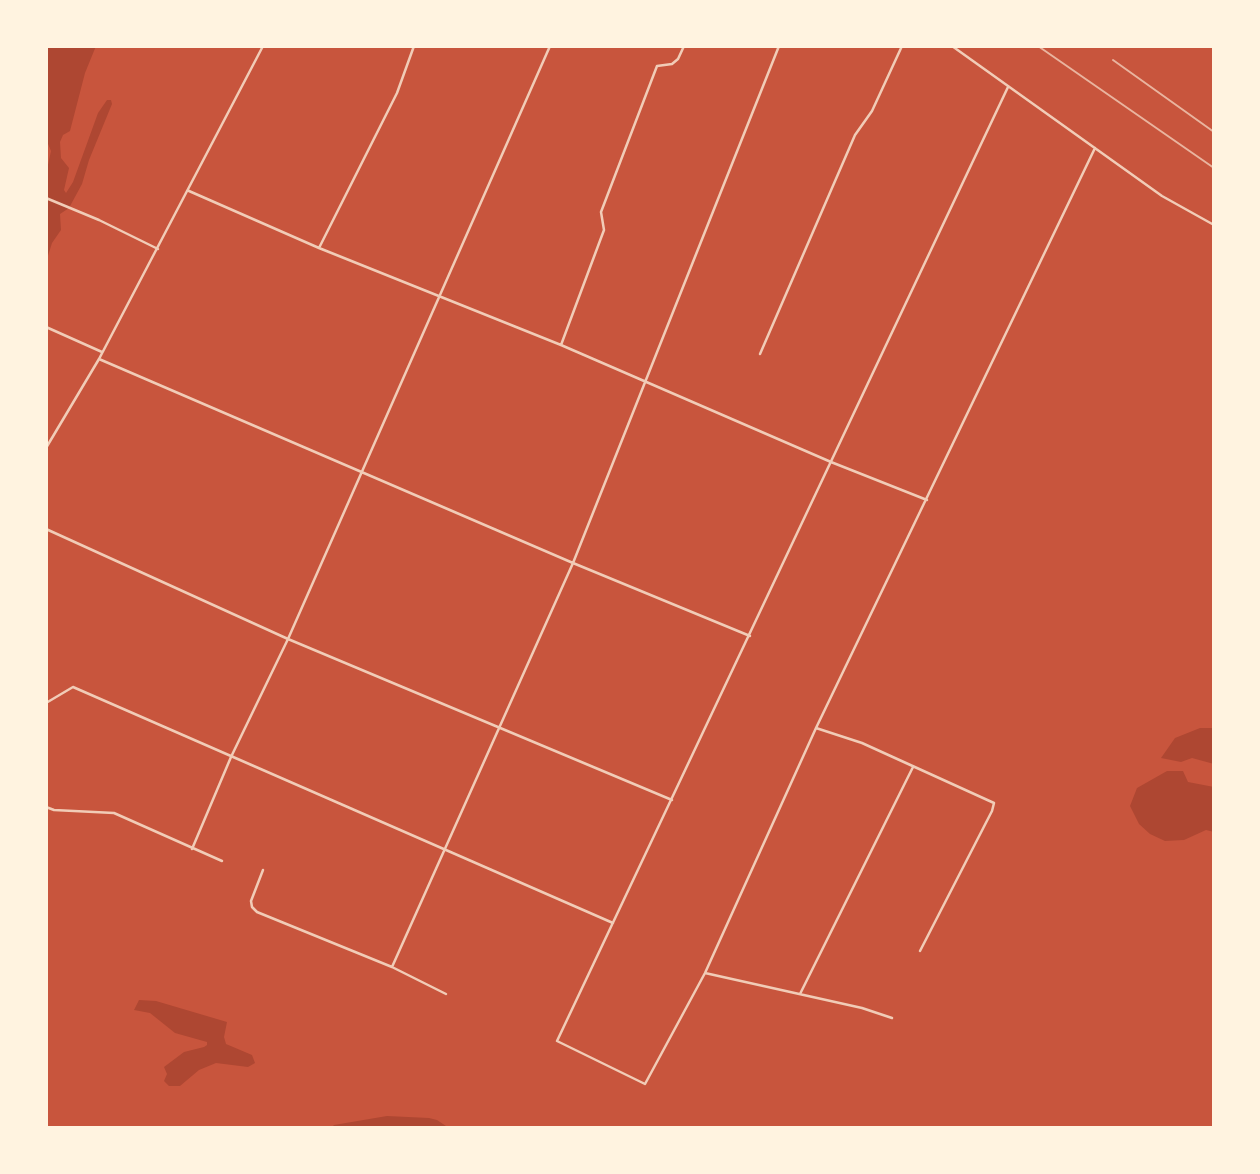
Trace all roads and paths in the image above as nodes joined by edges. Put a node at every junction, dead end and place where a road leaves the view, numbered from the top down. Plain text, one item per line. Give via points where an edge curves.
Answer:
1 (263, 46) edge
2 (414, 46) edge
3 (550, 46) edge
4 (684, 46) edge
5 (779, 46) edge
6 (902, 46) edge
7 (952, 46) edge
8 (1008, 87) junction
9 (1094, 148) junction
10 (188, 191) junction
11 (46, 198) edge
12 (1214, 225) edge
13 (158, 248) junction
14 (319, 248) junction
15 (438, 297) junction
16 (46, 327) edge
17 (561, 345) junction
18 (102, 352) junction
19 (760, 354) dead end
20 (99, 359) junction
21 (644, 382) junction
22 (46, 448) edge
23 (830, 462) junction
24 (362, 472) junction
25 (926, 500) junction
26 (46, 529) edge
27 (573, 563) junction
28 (750, 636) junction
29 (288, 639) junction
30 (46, 703) edge
31 (500, 728) junction
32 (816, 728) junction
33 (231, 757) junction
34 (914, 767) junction
35 (672, 800) junction
36 (46, 806) edge
37 (444, 848) junction
38 (192, 849) junction
39 (222, 861) dead end
40 (264, 870) dead end
41 (612, 923) junction
42 (920, 951) dead end
43 (392, 967) junction
44 (705, 972) junction
45 (446, 994) dead end
46 (800, 994) junction
47 (892, 1018) dead end

1 - 10 street
2 - 14 street via 397,93
3 - 15 street
4 - 17 street via 672,64 657,66 601,212 604,230
5 - 21 street
6 - 19 street via 872,111 855,135
7 - 8 street
8 - 9 street
8 - 23 street
9 - 12 street via 1162,196
9 - 25 street
10 - 13 street
10 - 14 street
11 - 13 street
13 - 18 street
14 - 15 street
15 - 17 street
15 - 24 street
16 - 18 street
17 - 21 street
18 - 20 street
20 - 22 street
20 - 24 street
21 - 23 street
21 - 27 street
23 - 25 street
23 - 28 street
24 - 27 street
24 - 29 street
25 - 32 street
26 - 29 street
27 - 28 street
27 - 31 street
28 - 35 street
29 - 31 street
29 - 33 street
30 - 33 street via 73,688
31 - 35 street
31 - 37 street
32 - 34 street via 862,743
32 - 44 street
33 - 37 street
33 - 38 street
34 - 42 street via 994,803
34 - 46 street
35 - 41 street
36 - 38 street via 54,810 114,813
37 - 41 street
37 - 43 street
38 - 39 street
40 - 43 street via 251,901 257,912
41 - 44 street via 558,1041 645,1084
43 - 45 street
44 - 46 street
46 - 47 street

